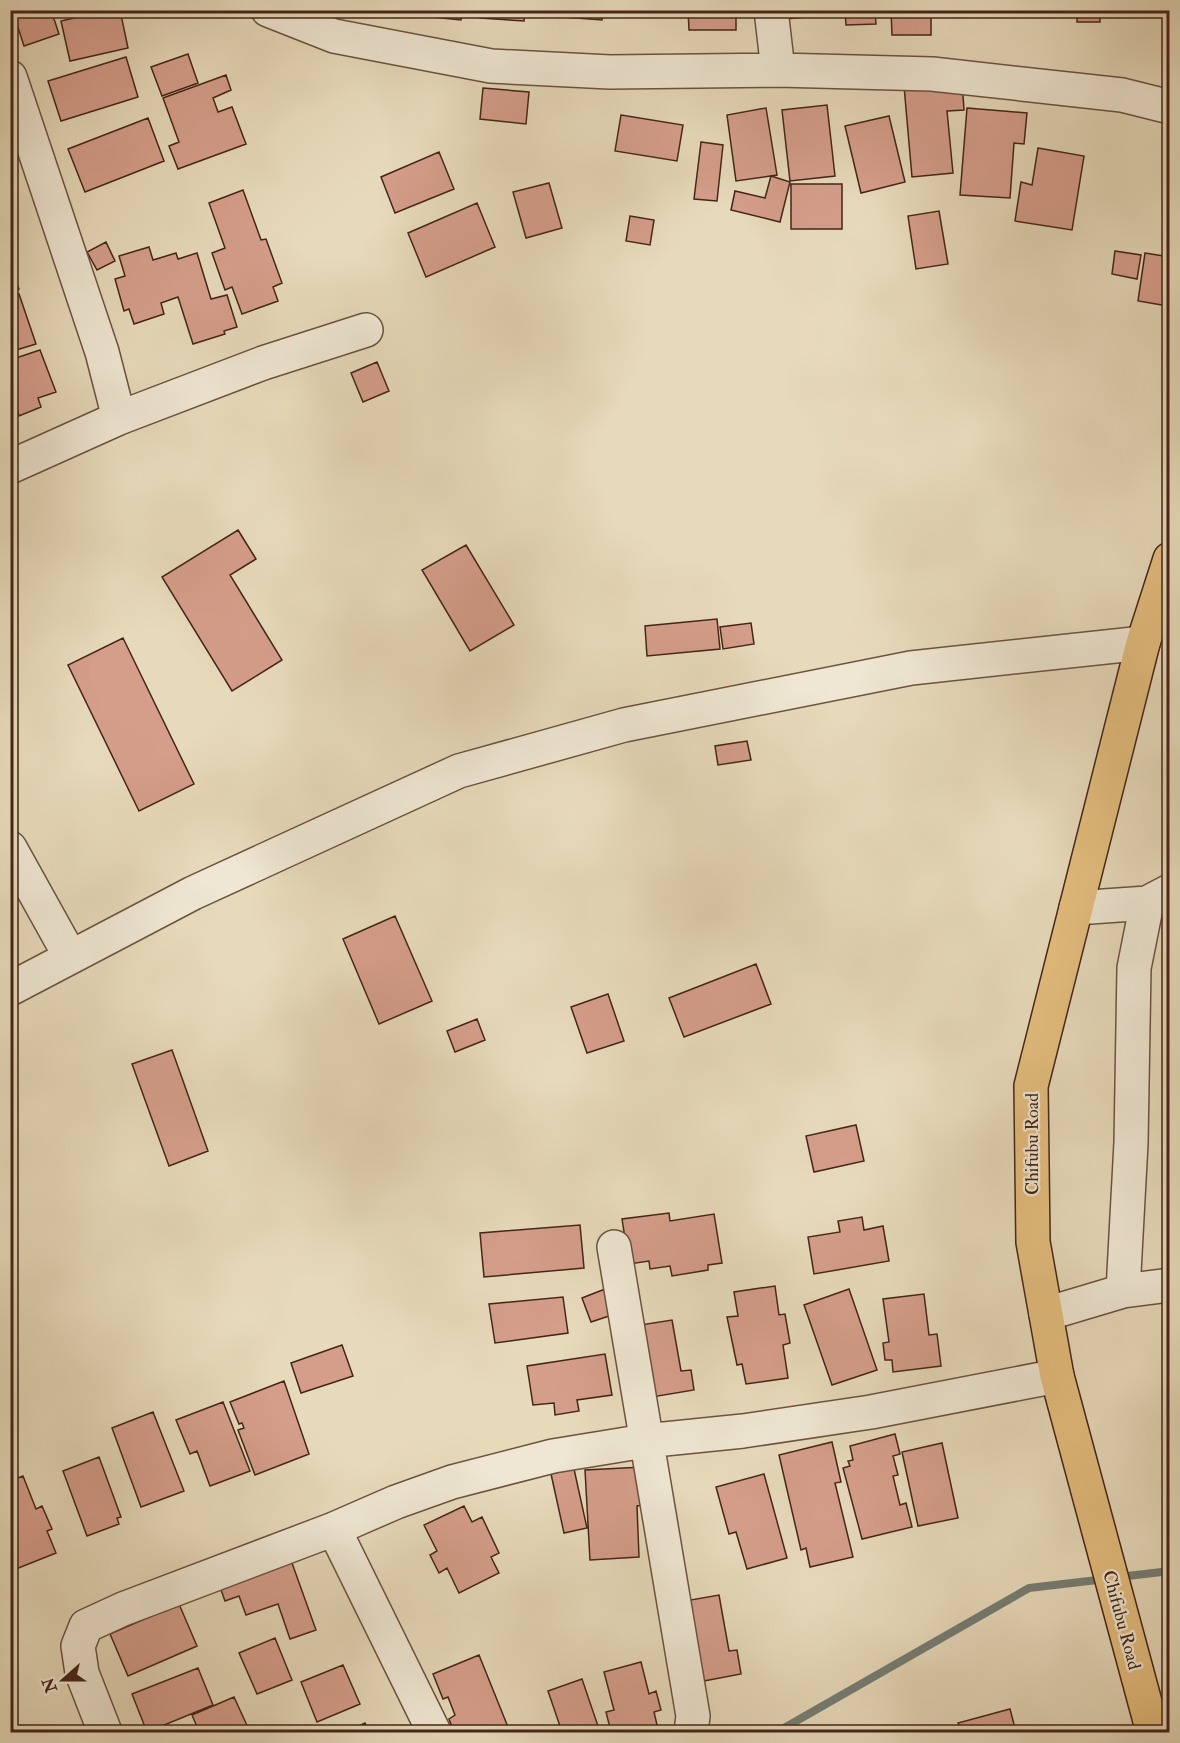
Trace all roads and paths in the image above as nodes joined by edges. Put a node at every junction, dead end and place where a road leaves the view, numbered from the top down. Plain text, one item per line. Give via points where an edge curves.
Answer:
1 (268, 10) edge
2 (771, 10) edge
3 (778, 70) junction
4 (10, 77) edge
5 (1170, 107) edge
6 (366, 330) dead end
7 (119, 418) junction
8 (10, 467) edge
9 (1170, 559) edge
10 (1164, 601) edge
11 (1143, 643) junction
12 (10, 848) edge
13 (1158, 897) edge
14 (1076, 908) junction
15 (70, 956) junction
16 (10, 989) edge
17 (614, 1247) dead end
18 (1170, 1285) edge
19 (1123, 1292) junction
20 (1046, 1314) junction
21 (1057, 1376) junction
22 (645, 1441) junction
23 (334, 1529) junction
24 (105, 1732) edge
25 (434, 1732) edge
26 (691, 1732) edge
27 (1153, 1732) edge

1 - 3 street via 334,36 491,66 610,72
2 - 3 street
3 - 5 street via 932,74 1122,95
4 - 7 street via 95,331
6 - 7 street via 263,363
7 - 8 street
9 - 10 main road, Chifubu Road
10 - 11 main road, Chifubu Road
11 - 14 main road, Chifubu Road
11 - 15 street via 911,668 624,725 459,771 193,893
12 - 15 street
13 - 14 street
13 - 19 street via 1134,968
14 - 20 main road, Chifubu Road via 1031,1086 1033,1242
15 - 16 street
17 - 22 street
18 - 19 street
19 - 20 street
20 - 21 main road, Chifubu Road
21 - 22 street via 871,1412
21 - 27 main road, Chifubu Road
22 - 23 street via 553,1456 452,1482
22 - 26 street via 693,1716
23 - 24 street via 86,1626 78,1646 82,1673
23 - 25 street

